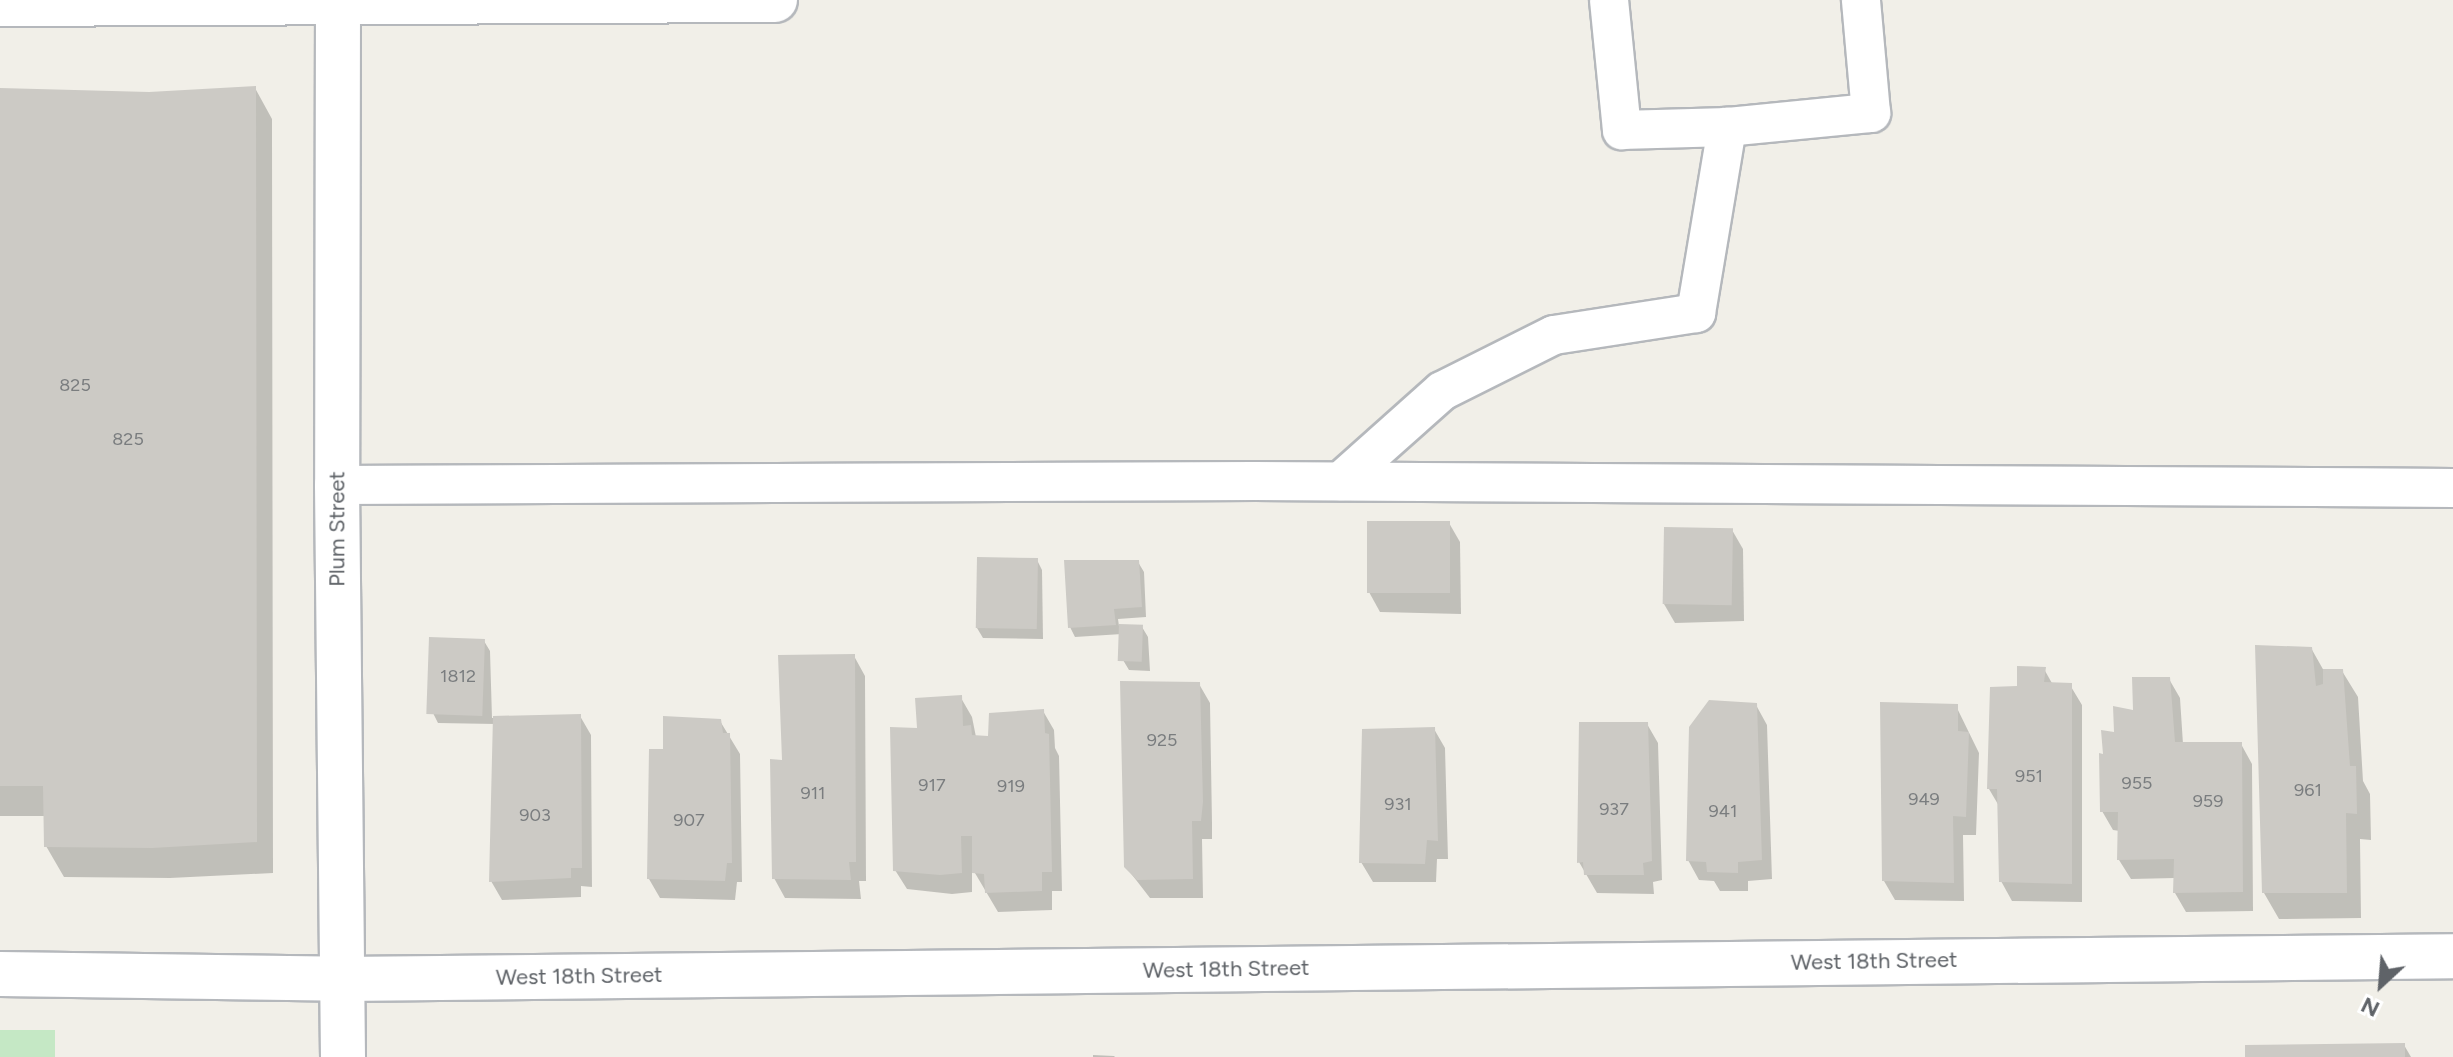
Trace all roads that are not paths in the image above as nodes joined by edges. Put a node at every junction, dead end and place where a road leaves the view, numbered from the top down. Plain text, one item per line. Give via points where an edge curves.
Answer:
1 (775, 0) edge
2 (1609, 0) edge
3 (1861, 0) edge
4 (338, 1) edge
5 (0, 4) edge
6 (1727, 127) junction
7 (1341, 481) junction
8 (337, 485) junction
9 (2453, 488) edge
10 (2453, 956) edge
11 (0, 974) edge
12 (342, 979) junction
13 (343, 1057) edge

1 - 4 street
2 - 6 lane via 1622,130
3 - 6 lane via 1871,113
4 - 5 street
4 - 8 street, Plum Street
6 - 7 lane via 1696,313 1554,335 1442,391
7 - 8 lane
7 - 9 lane
8 - 12 street, Plum Street
10 - 12 street, West 18th Street
11 - 12 street, West 18th Street
12 - 13 street, Plum Street

